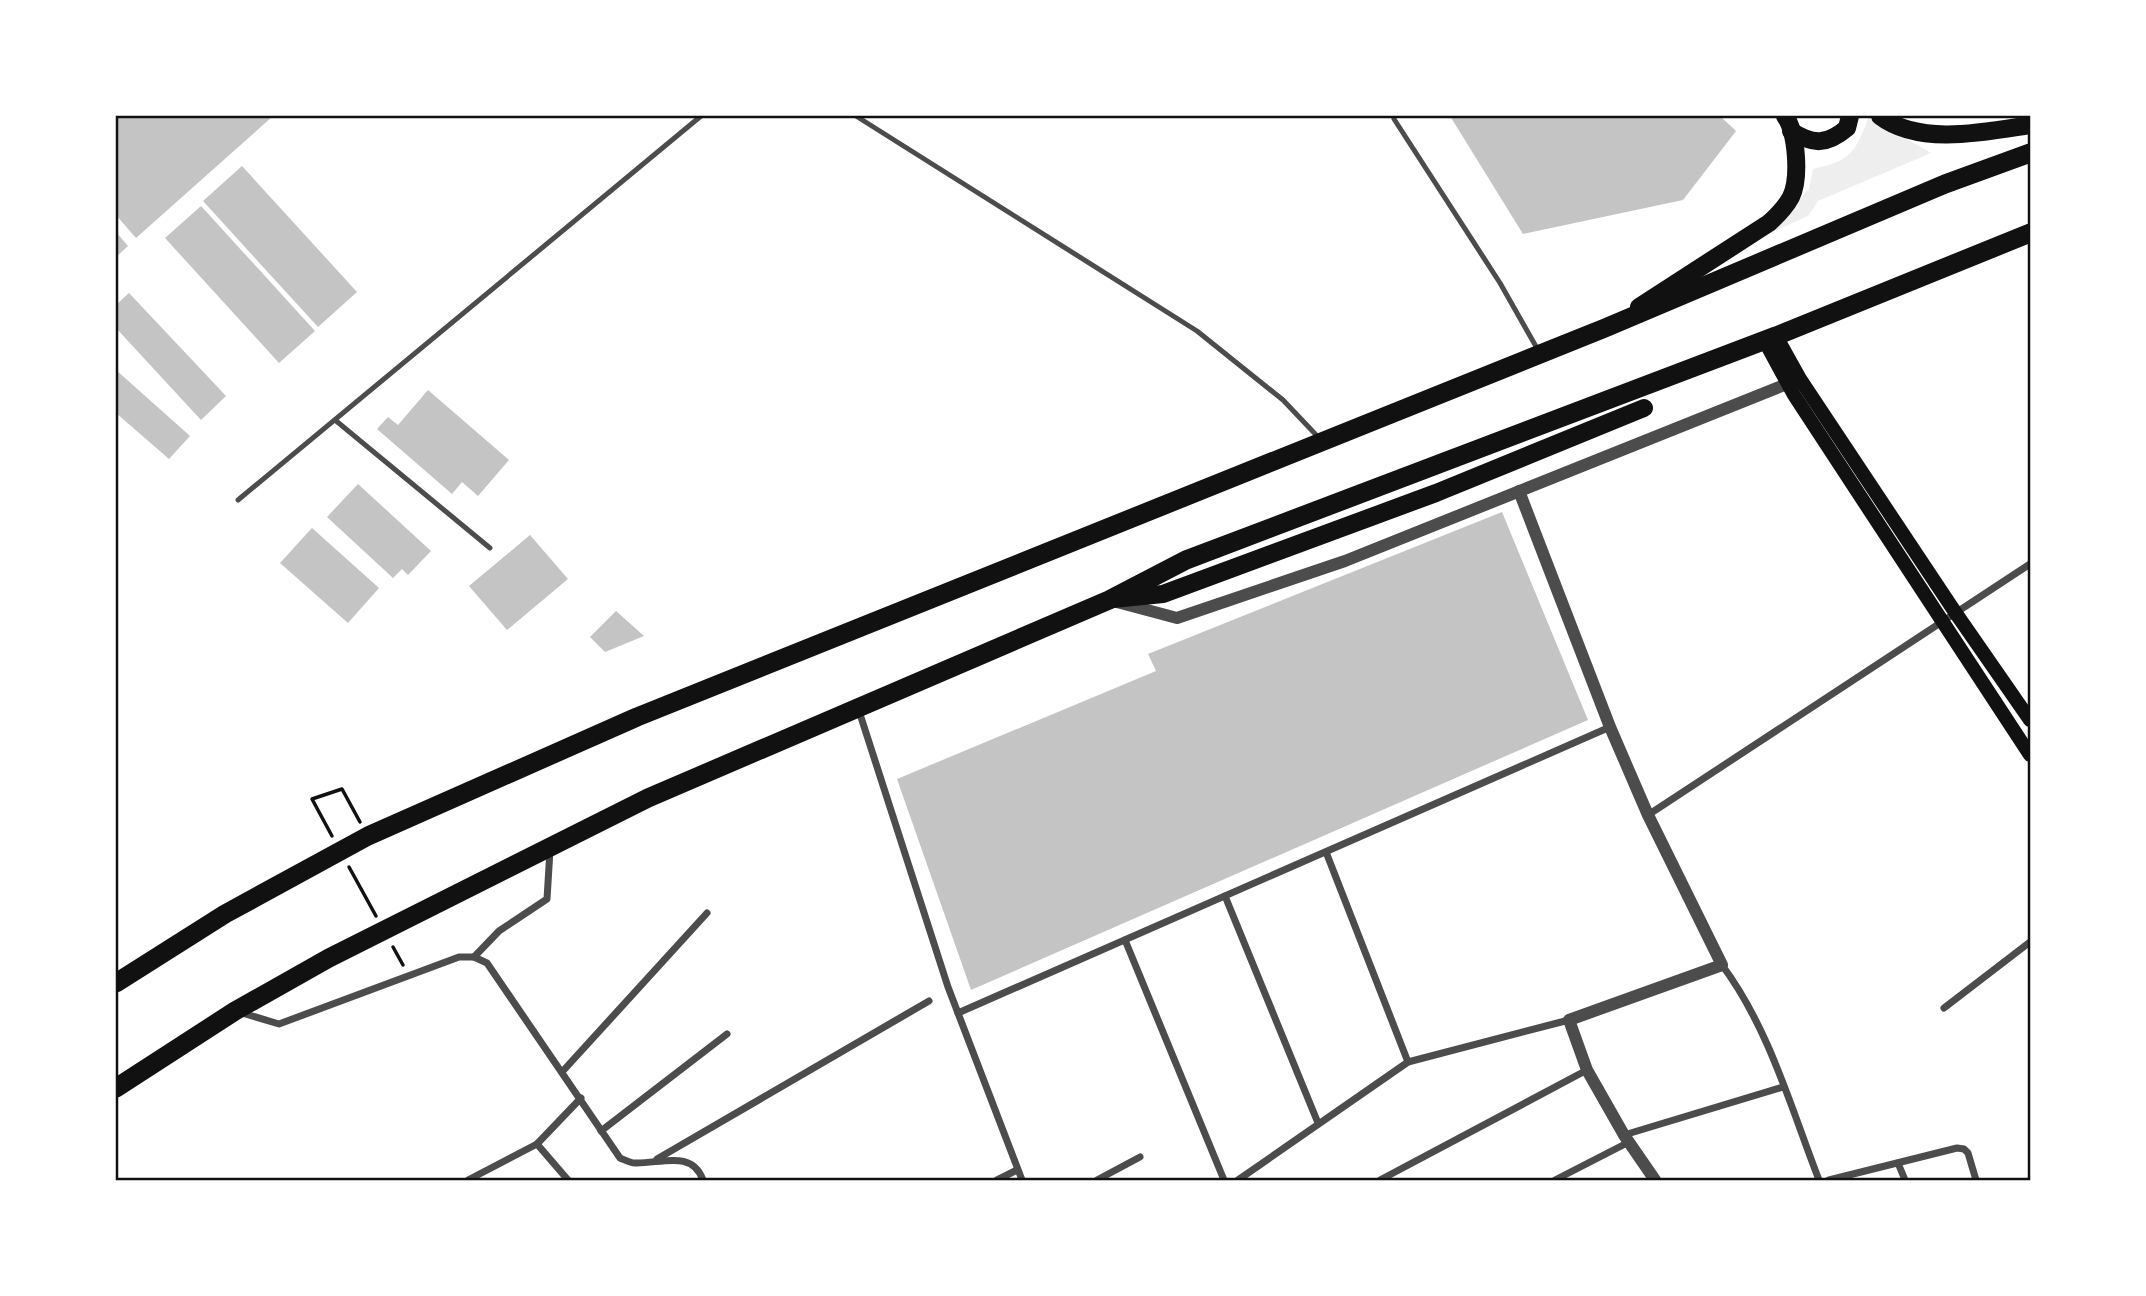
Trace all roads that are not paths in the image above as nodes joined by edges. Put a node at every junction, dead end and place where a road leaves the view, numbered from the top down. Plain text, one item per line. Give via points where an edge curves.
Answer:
1 (701, 116) edge
2 (856, 116) edge
3 (1850, 116) edge
4 (1880, 116) edge
5 (1394, 119) dead end
6 (1788, 123) edge
7 (2031, 125) edge
8 (2031, 153) edge
9 (2031, 233) edge
10 (1605, 328) junction
11 (1770, 338) junction
12 (1539, 353) junction
13 (1794, 381) junction
14 (1644, 408) dead end
15 (335, 420) junction
16 (1323, 442) junction
17 (1519, 491) junction
18 (238, 500) dead end
19 (490, 548) dead end
20 (2031, 564) edge
21 (1110, 600) junction
22 (1955, 612) junction
23 (1941, 622) junction
24 (858, 707) junction
25 (2031, 720) edge
26 (1610, 727) junction
27 (2031, 755) edge
28 (1648, 815) junction
29 (550, 847) junction
30 (1326, 852) junction
31 (1225, 896) junction
32 (707, 913) dead end
33 (1125, 940) junction
34 (2031, 942) edge
35 (474, 957) junction
36 (1722, 965) junction
37 (116, 983) edge
38 (929, 1001) dead end
39 (1944, 1008) dead end
40 (235, 1011) junction
41 (958, 1013) junction
42 (1569, 1020) junction
43 (727, 1034) dead end
44 (1408, 1062) junction
45 (1587, 1070) junction
46 (562, 1072) junction
47 (1783, 1087) junction
48 (116, 1088) edge
49 (580, 1098) junction
50 (1318, 1123) junction
51 (601, 1131) junction
52 (1627, 1139) junction
53 (537, 1144) junction
54 (1140, 1157) dead end
55 (654, 1161) junction
56 (1898, 1163) junction
57 (1017, 1170) junction
58 (468, 1181) edge
59 (568, 1181) edge
60 (703, 1181) edge
61 (997, 1181) edge
62 (1022, 1181) edge
63 (1097, 1181) edge
64 (1224, 1181) edge
65 (1238, 1181) edge
66 (1380, 1181) edge
67 (1555, 1181) edge
68 (1655, 1181) edge
69 (1819, 1181) edge
70 (1829, 1181) edge
71 (1905, 1181) edge
72 (1976, 1181) edge

1 - 15 lane
2 - 16 lane via 1196,331 1274,392
3 - 6 main road via 1847,128 1826,142 1815,143
4 - 7 main road via 1938,136
5 - 12 lane via 1500,283
6 - 10 main road via 1797,171 1785,208 1714,261
8 - 10 highway via 1945,184
9 - 11 highway
10 - 12 highway
11 - 13 main road
11 - 21 highway via 1186,560
12 - 16 highway
13 - 17 street
13 - 22 main road
13 - 23 main road
14 - 21 main road via 1163,594
15 - 18 lane
15 - 19 lane
16 - 37 highway via 637,717 368,836 225,914
17 - 21 street via 1345,561 1177,618
17 - 26 street
20 - 22 street
21 - 24 highway
22 - 23 street
22 - 25 main road
23 - 27 main road
23 - 28 street
24 - 29 highway via 648,798
24 - 41 street
26 - 28 street
26 - 30 street
28 - 36 street
29 - 35 street via 547,899 499,931
29 - 40 highway via 329,957
30 - 31 street
30 - 44 street
31 - 33 street
31 - 50 street
32 - 46 street
33 - 41 street
33 - 64 street
34 - 39 street
35 - 40 street via 459,957 279,1024
35 - 46 street via 487,963
36 - 42 street
36 - 47 street via 1737,986
38 - 55 street
40 - 48 highway
41 - 57 street
42 - 44 street
42 - 45 street
43 - 51 street
44 - 50 street
45 - 52 street
45 - 66 street
46 - 49 street
47 - 52 street
47 - 69 street
49 - 51 street
49 - 53 street
50 - 65 street
51 - 55 street via 620,1157 633,1163
52 - 67 street
52 - 68 street
53 - 58 street
53 - 59 street
54 - 63 street
55 - 60 street via 688,1161
56 - 70 street
56 - 71 street
56 - 72 street via 1964,1149
57 - 61 street
57 - 62 street

